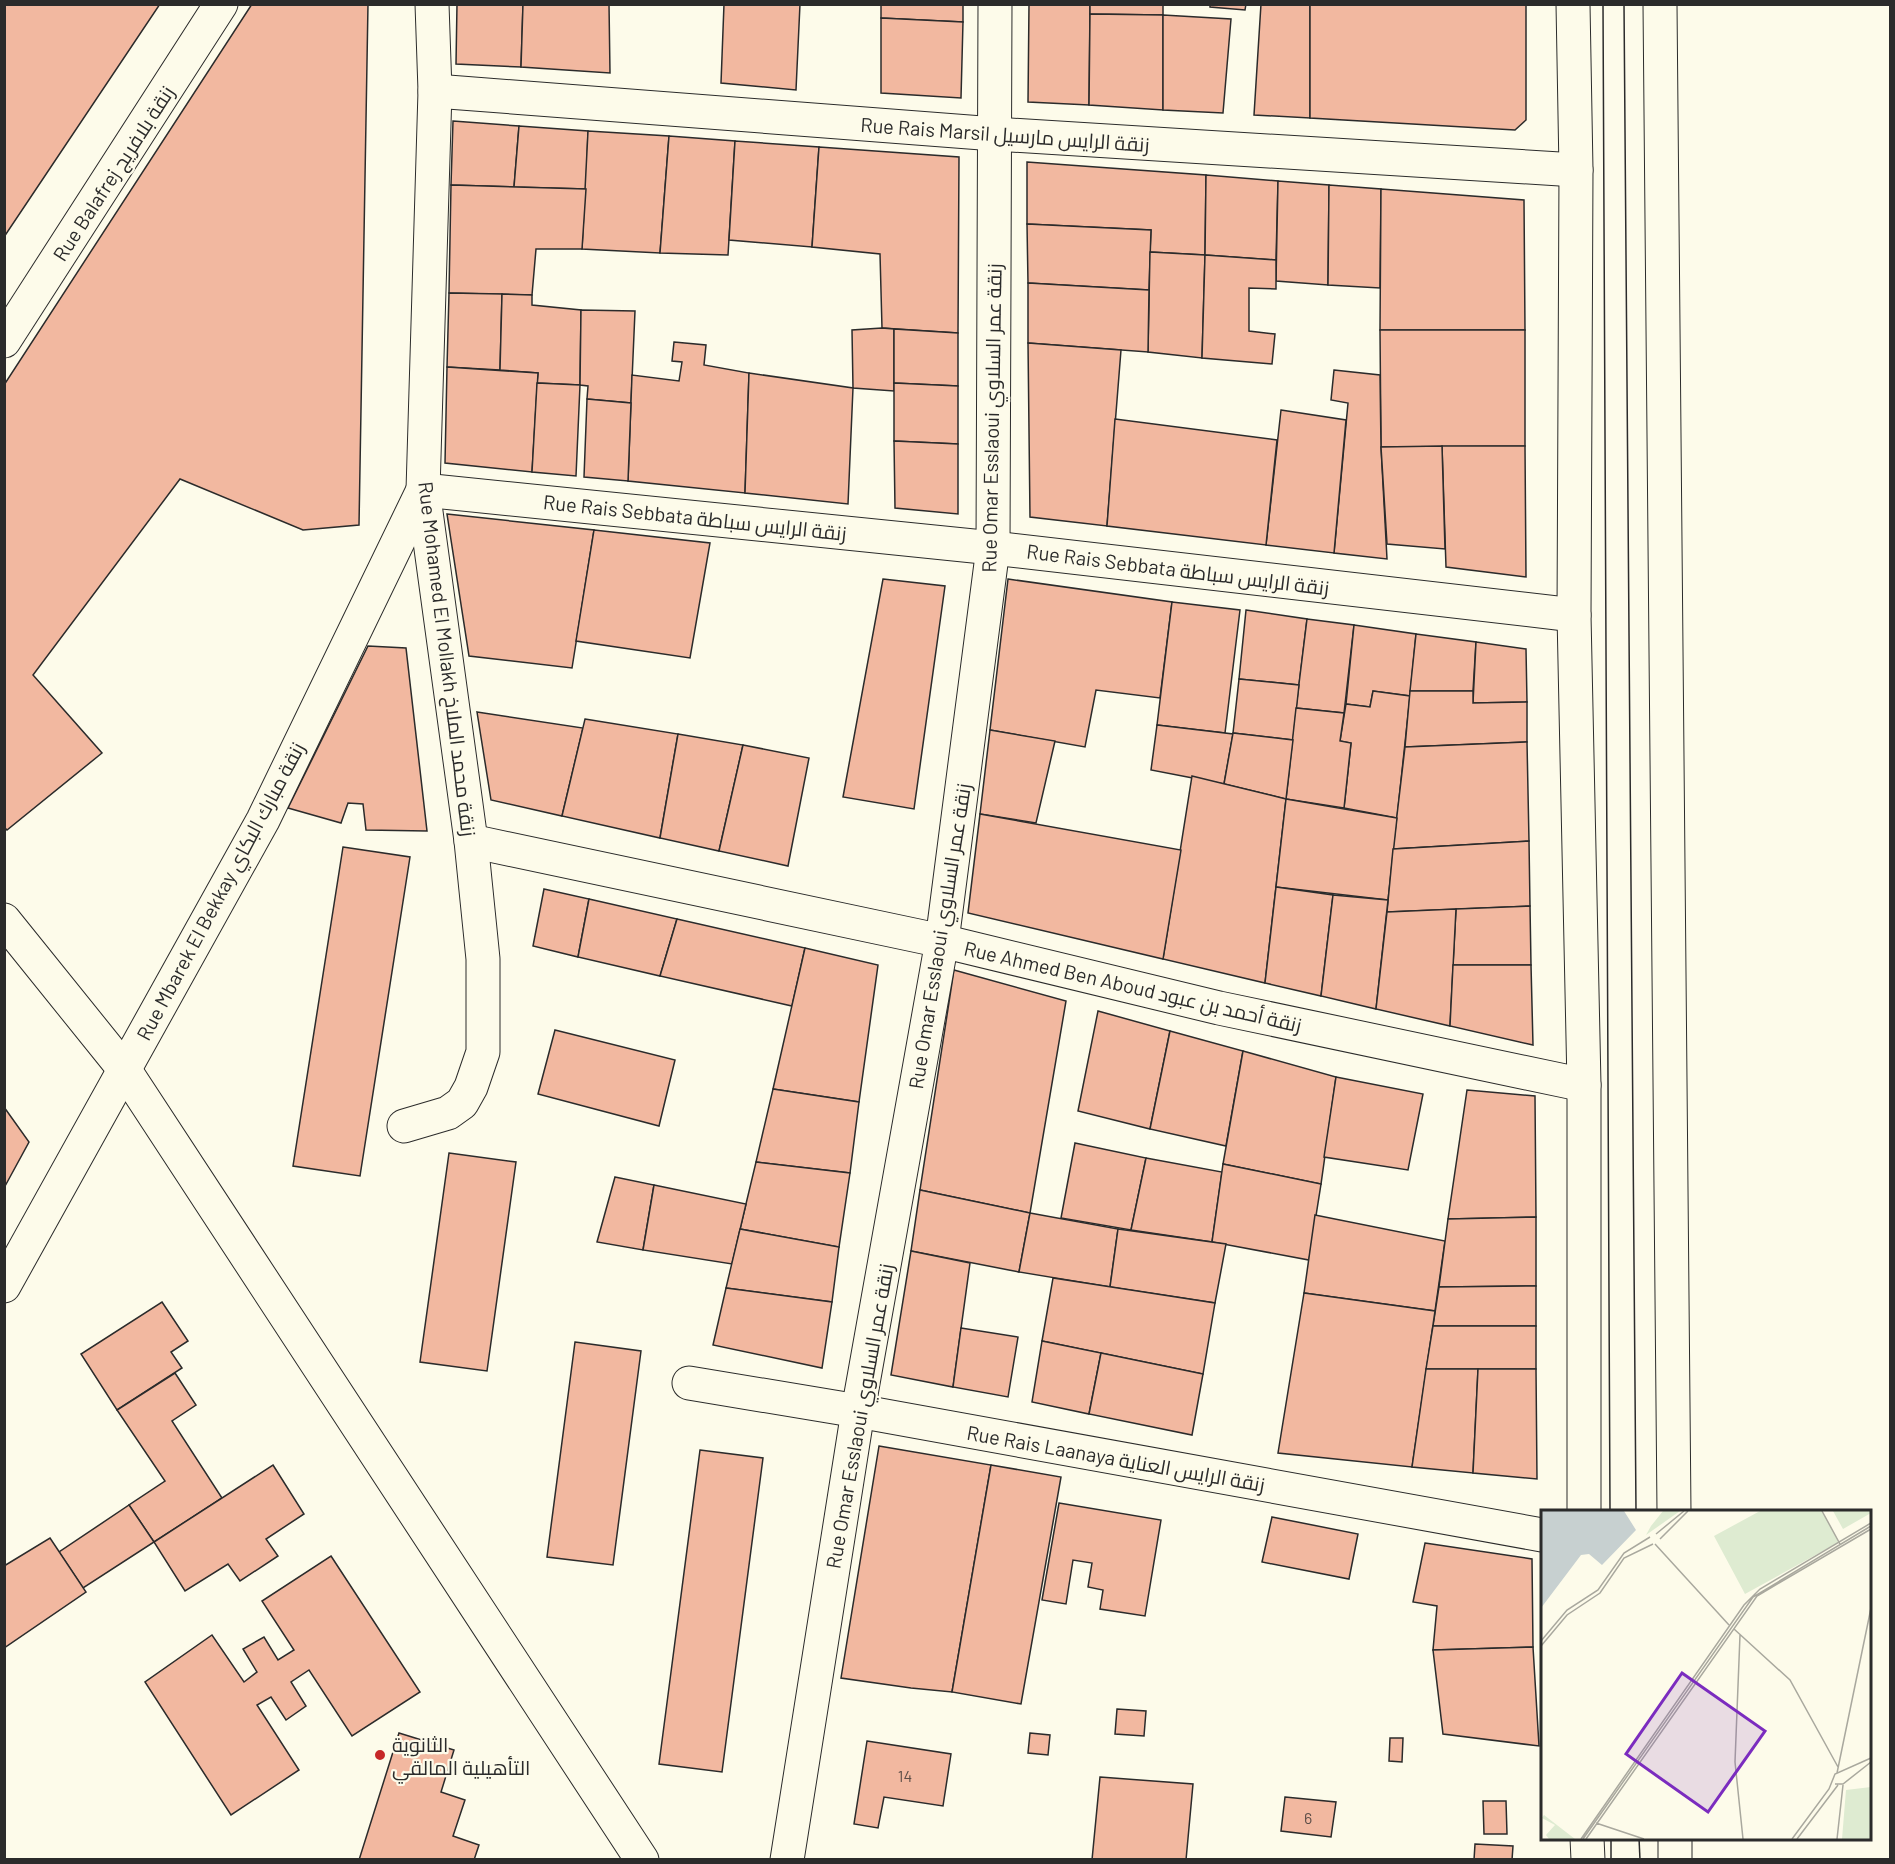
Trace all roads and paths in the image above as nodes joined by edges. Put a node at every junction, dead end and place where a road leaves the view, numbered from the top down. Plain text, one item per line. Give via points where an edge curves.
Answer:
1 (221, 4) edge
2 (432, 4) edge
3 (995, 4) edge
4 (1573, 4) edge
5 (1660, 4) edge
6 (435, 91) junction
7 (995, 134) junction
8 (1576, 170) junction
9 (4, 341) edge
10 (423, 490) junction
11 (993, 548) junction
12 (1574, 615) junction
13 (471, 841) junction
14 (4, 921) edge
15 (942, 941) junction
16 (124, 1069) junction
17 (1584, 1085) junction
18 (404, 1126) dead end
19 (4, 1286) edge
20 (689, 1383) dead end
21 (858, 1411) junction
22 (1584, 1510) edge
23 (1674, 1510) edge
24 (1541, 1535) edge
25 (1587, 1840) edge
26 (1675, 1840) edge
27 (642, 1860) edge
28 (787, 1860) edge
29 (1588, 1860) edge
30 (1675, 1860) edge

1 - 9 street, Rue Balafrej زنقة بلافريج
2 - 6 street, Rue Mohamed El Mollakh زنقة محمد الملاخ
3 - 7 street, Rue Omar Esslaoui زنقة عمر السلاوي
4 - 8 street
5 - 23 street
6 - 7 street, Rue Rais Marsil زنقة الرايس مارسيل
6 - 10 street, Rue Mohamed El Mollakh زنقة محمد الملاخ
7 - 8 street, Rue Rais Marsil زنقة الرايس مارسيل
7 - 11 street, Rue Omar Esslaoui زنقة عمر السلاوي
8 - 12 street
10 - 11 street, Rue Rais Sebbata زنقة الرايس سباطة
10 - 13 street, Rue Mohamed El Mollakh زنقة محمد الملاخ
10 - 16 street, Rue Mbarek El Bekkay زنقة مبارك البكاي via 263,820
11 - 12 street, Rue Rais Sebbata زنقة الرايس سباطة
11 - 15 street, Rue Omar Esslaoui زنقة عمر السلاوي
12 - 17 street
13 - 15 street, Rue Ahmed Ben Aboud زنقة أحمد بن عبود
13 - 18 street, Rue Mohamed El Mollakh زنقة محمد الملاخ via 483,958 483,1052 462,1103 448,1113
14 - 16 street
15 - 17 street, Rue Ahmed Ben Aboud زنقة أحمد بن عبود via 1219,1008
15 - 21 street, Rue Omar Esslaoui زنقة عمر السلاوي
16 - 19 street, Rue Mbarek El Bekkay زنقة مبارك البكاي
16 - 27 street
17 - 22 street
20 - 21 street, Rue Rais Laanaya زنقة الرايس العناية
21 - 24 street, Rue Rais Laanaya زنقة الرايس العناية
21 - 28 street, Rue Omar Esslaoui زنقة عمر السلاوي
25 - 29 street
26 - 30 street

